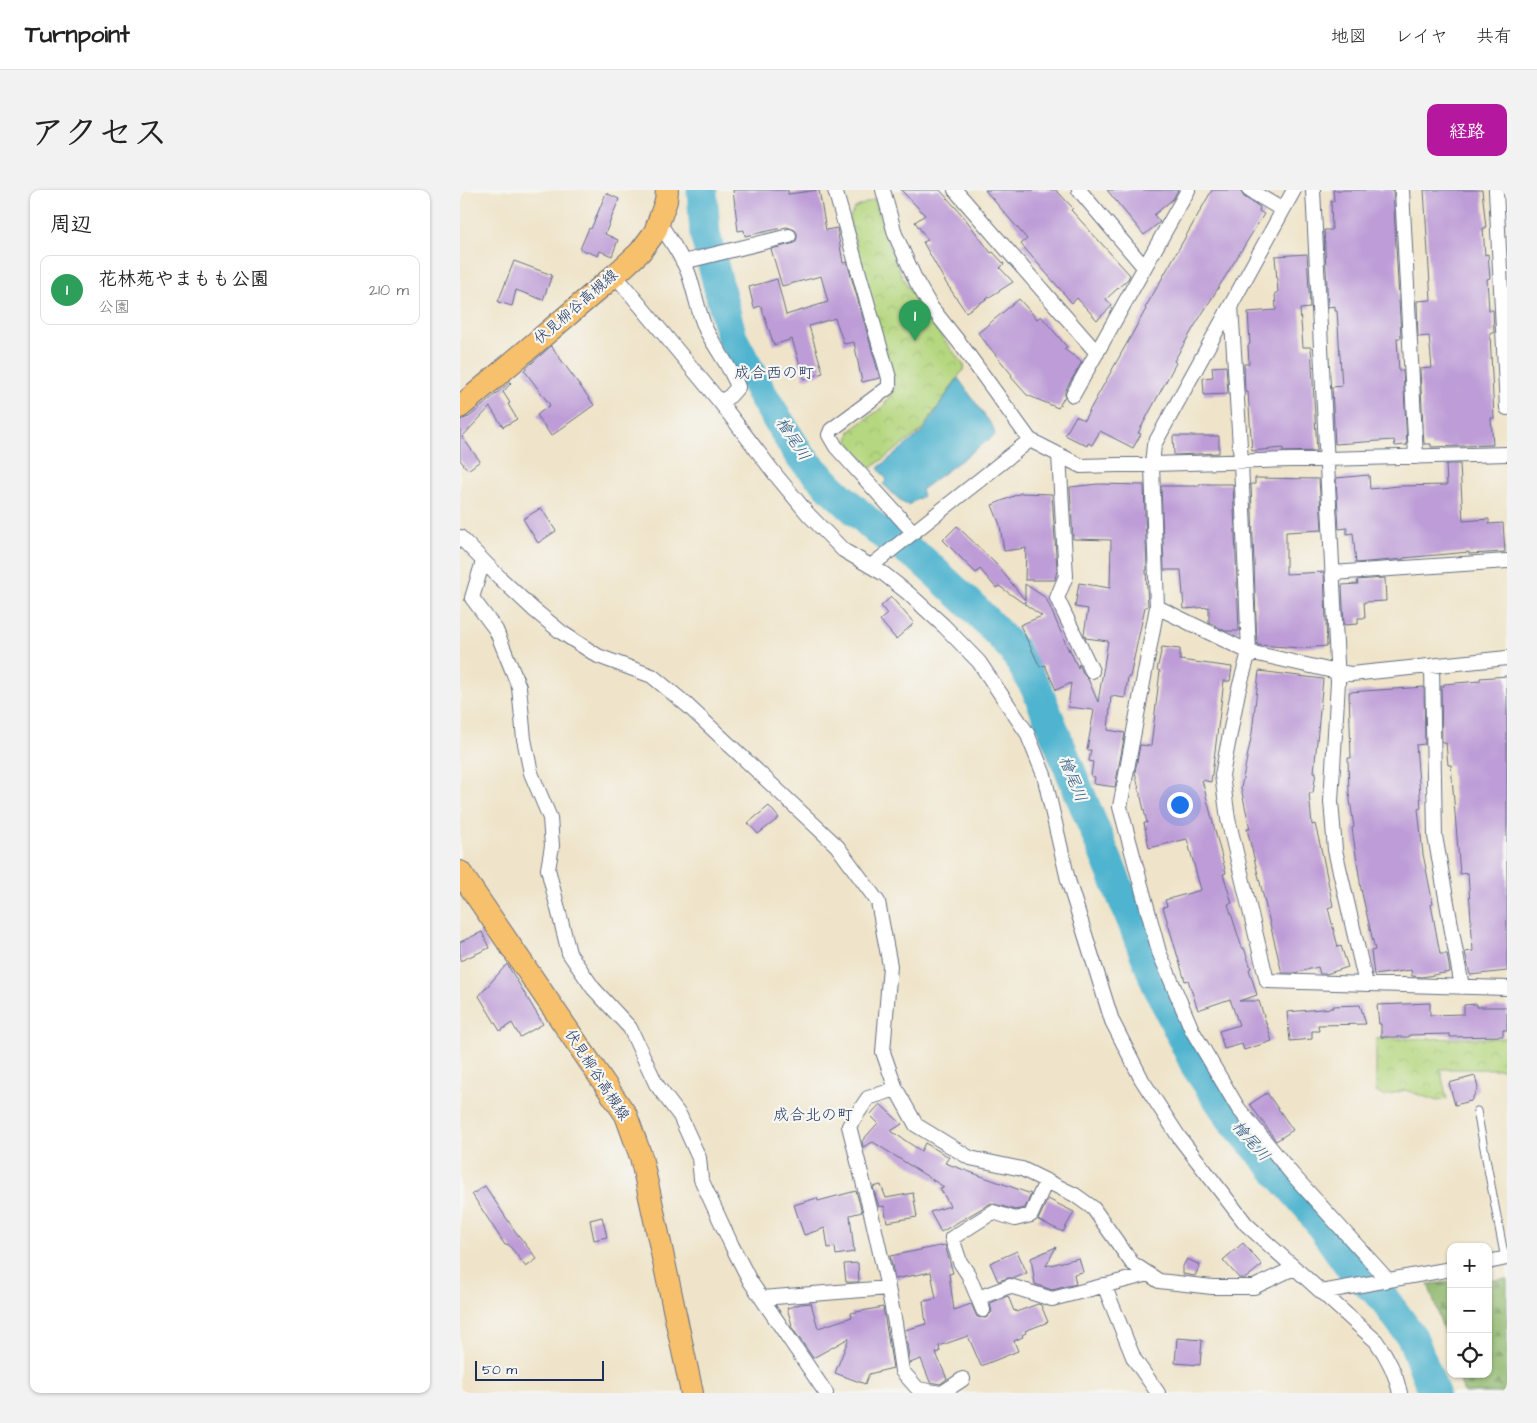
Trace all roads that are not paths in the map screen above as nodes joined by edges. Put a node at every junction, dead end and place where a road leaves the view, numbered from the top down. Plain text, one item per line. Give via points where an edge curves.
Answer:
1 (667, 190) edge
2 (835, 190) edge
3 (883, 190) edge
4 (955, 190) edge
5 (1079, 190) edge
6 (1188, 190) edge
7 (1248, 190) edge
8 (1294, 190) edge
9 (1313, 190) edge
10 (1402, 190) edge
11 (1496, 190) edge
12 (1283, 210) junction
13 (659, 222) junction
14 (789, 236) dead end
15 (683, 262) junction
16 (1144, 267) junction
17 (615, 276) junction
18 (1231, 306) junction
19 (1097, 353) junction
20 (1073, 395) dead end
21 (720, 402) junction
22 (460, 407) edge
23 (1507, 408) edge
24 (1030, 440) junction
25 (1507, 454) edge
26 (1059, 456) junction
27 (1416, 457) junction
28 (1327, 460) junction
29 (1240, 462) junction
30 (1152, 465) junction
31 (912, 533) junction
32 (460, 536) edge
33 (483, 561) junction
34 (1507, 561) edge
35 (875, 563) junction
36 (1332, 573) junction
37 (1156, 607) junction
38 (1249, 652) junction
39 (1507, 658) edge
40 (1432, 666) junction
41 (1092, 671) dead end
42 (1337, 672) junction
43 (460, 872) edge
44 (1366, 984) junction
45 (1462, 987) junction
46 (1507, 988) edge
47 (896, 1090) junction
48 (1477, 1111) dead end
49 (1046, 1181) junction
50 (1506, 1258) edge
51 (1492, 1261) edge
52 (1294, 1268) junction
53 (1447, 1270) edge
54 (1149, 1274) junction
55 (1388, 1280) junction
56 (1104, 1285) junction
57 (888, 1288) junction
58 (1321, 1292) junction
59 (762, 1298) junction
60 (963, 1380) dead end
61 (692, 1393) edge
62 (826, 1393) edge
63 (941, 1393) edge
64 (1158, 1393) edge
65 (1400, 1393) edge

1 - 13 main road, 伏見柳谷高槻線
2 - 31 street via 889,387 831,430 829,435
3 - 24 street via 895,234 916,282
4 - 19 street
5 - 16 street
6 - 16 street
7 - 12 street
8 - 12 street
9 - 28 street
10 - 27 street
11 - 23 street
12 - 18 street
13 - 15 street
13 - 17 main road, 伏見柳谷高槻線 via 640,252
14 - 15 street
15 - 21 street via 707,330 738,387
16 - 19 street
17 - 21 street
17 - 22 main road, 伏見柳谷高槻線
18 - 29 street
18 - 30 street via 1154,445
19 - 20 street
21 - 35 street via 808,514 843,550
24 - 26 street
24 - 31 street
25 - 27 street
26 - 30 street via 1081,466
26 - 41 street via 1066,576 1057,598
27 - 28 street
28 - 29 street
28 - 36 street
29 - 30 street
29 - 38 street
30 - 37 street
31 - 35 street
32 - 33 street
33 - 47 street via 561,632 598,656 652,676 837,846 878,902 890,966 883,1052
33 - 59 street via 472,598 496,630 519,687 531,772 550,818 552,846 548,869 569,953 592,988 630,1028 656,1084 680,1116 699,1158 701,1179 732,1246
34 - 36 street
35 - 52 street via 979,662 1027,734 1044,775 1068,880 1112,1021 1142,1080 1179,1137 1246,1224
36 - 42 street
37 - 38 street
37 - 55 street via 1120,806 1159,952 1192,1030 1238,1108 1292,1174
38 - 42 street
38 - 44 street via 1222,775 1228,819 1267,981
39 - 40 street
40 - 42 street via 1351,674
40 - 45 street via 1434,836
42 - 44 street via 1331,801 1335,850
43 - 61 main road, 伏見柳谷高槻線 via 626,1116 641,1158
44 - 45 street
45 - 46 street
47 - 49 street via 916,1125 970,1158 1022,1170
47 - 57 street via 868,1098 849,1126
48 - 50 lane
49 - 54 street via 1075,1195 1092,1208 1132,1263
49 - 56 street via 1031,1215 1016,1219 993,1212 952,1238 980,1304 1010,1286 1052,1298
50 - 51 street
52 - 54 street via 1254,1287 1212,1287 1159,1280
52 - 58 street
53 - 55 street
54 - 56 street
55 - 58 street
56 - 64 street via 1134,1359
57 - 59 street
57 - 63 street via 902,1371 918,1388
58 - 65 street via 1376,1341 1398,1381
59 - 62 street
60 - 63 street

